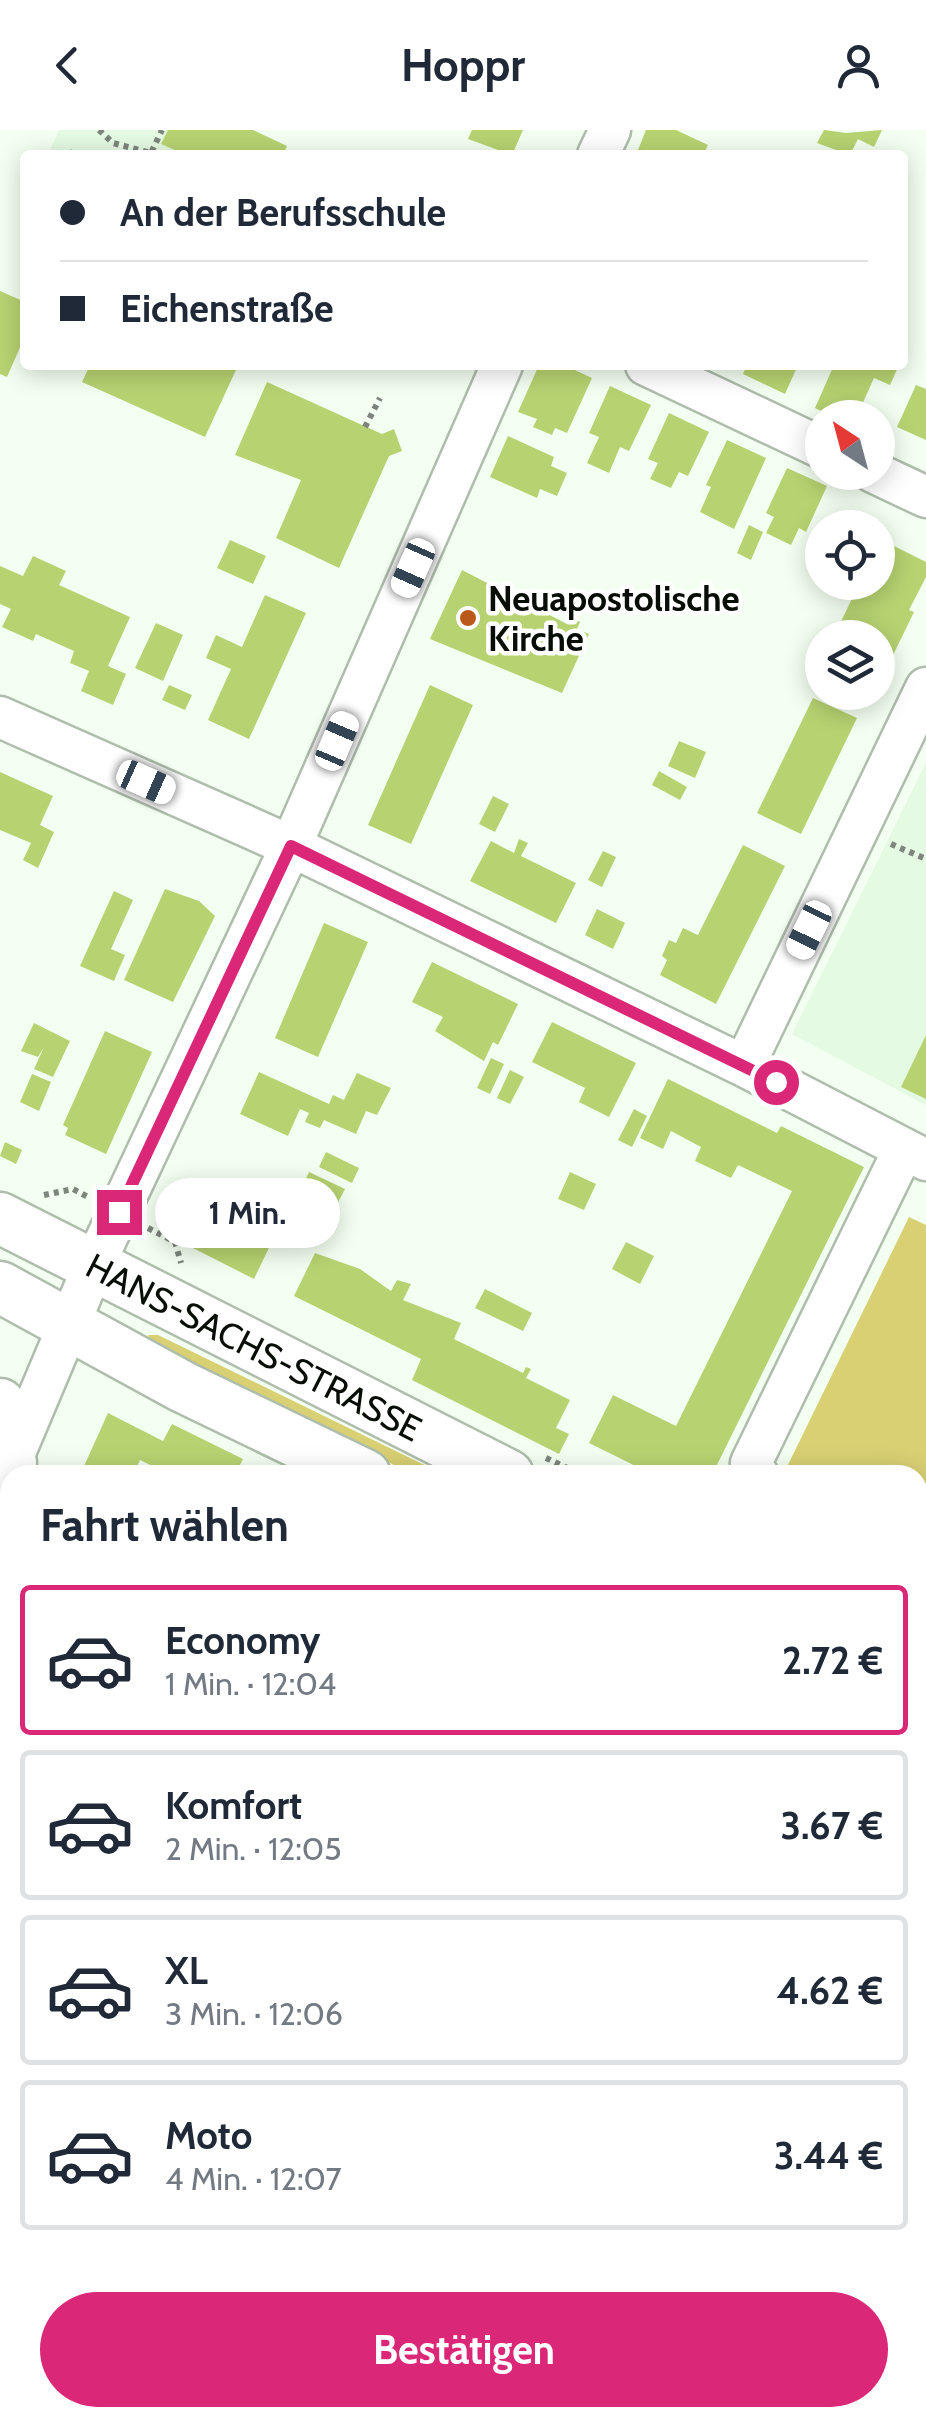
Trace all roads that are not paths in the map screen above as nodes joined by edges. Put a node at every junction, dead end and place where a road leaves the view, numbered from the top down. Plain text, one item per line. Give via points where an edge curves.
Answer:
1 (500, 370) edge
2 (657, 370) edge
3 (805, 440) edge
4 (895, 482) edge
5 (926, 498) edge
6 (926, 688) edge
7 (0, 717) edge
8 (291, 846) junction
9 (744, 1066) junction
10 (915, 1155) edge
11 (0, 1218) edge
12 (94, 1265) junction
13 (0, 1288) edge
14 (72, 1324) junction
15 (0, 1404) edge
16 (5, 1465) edge
17 (10, 1465) edge
18 (345, 1465) edge
19 (488, 1465) edge
20 (753, 1465) edge

1 - 8 street
2 - 3 street
4 - 5 street
6 - 9 street
7 - 8 street
8 - 9 street
8 - 12 street
9 - 10 street
10 - 20 street
11 - 12 main road, HANS-SACHS-STRASSE
12 - 14 street
12 - 19 main road, HANS-SACHS-STRASSE
13 - 14 main road, HANS-SACHS-STRASSE
14 - 17 street
14 - 18 main road, HANS-SACHS-STRASSE
15 - 16 main road

